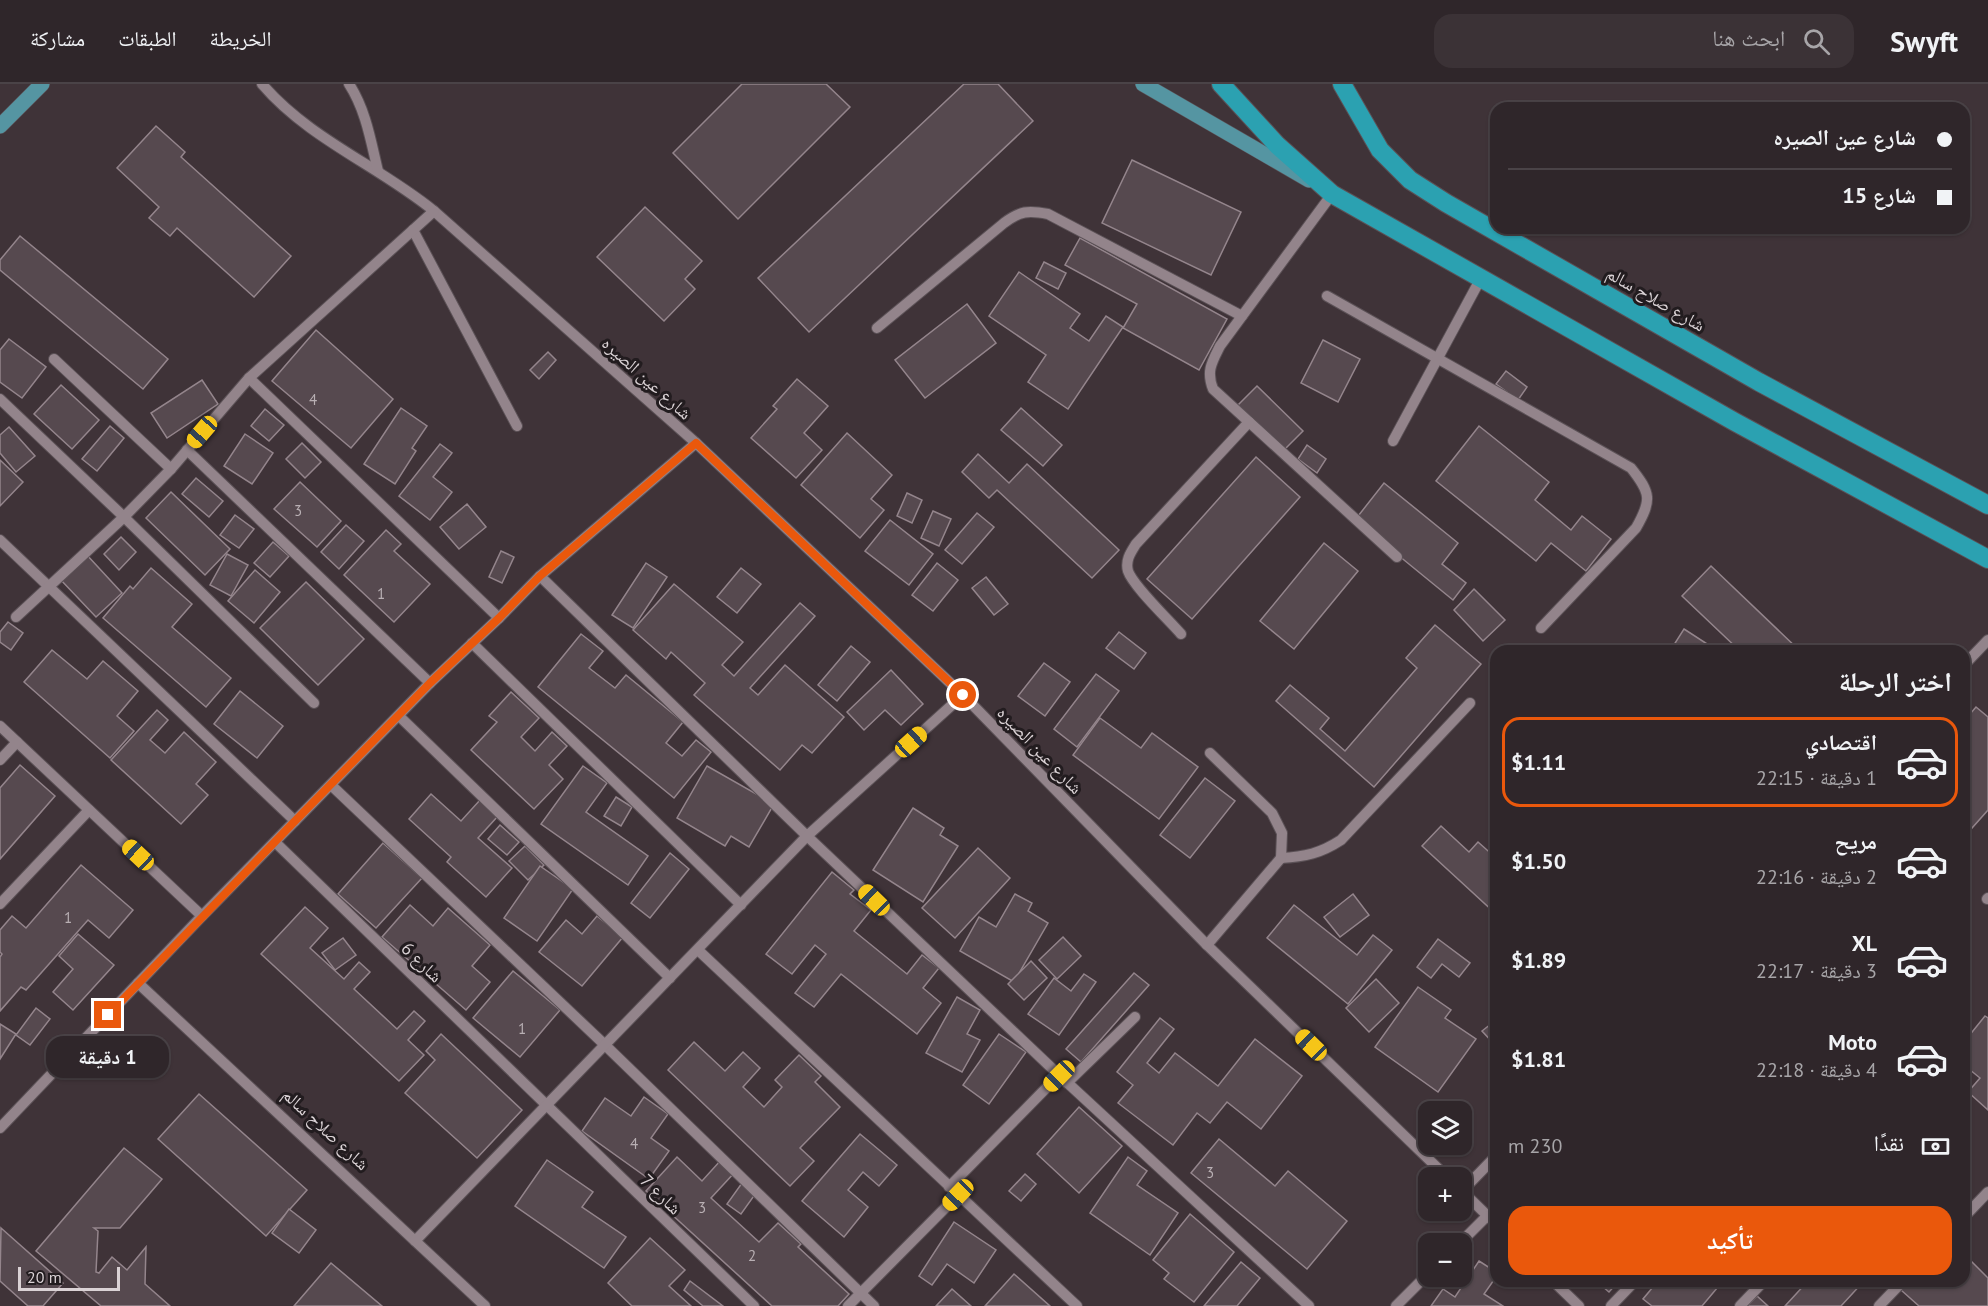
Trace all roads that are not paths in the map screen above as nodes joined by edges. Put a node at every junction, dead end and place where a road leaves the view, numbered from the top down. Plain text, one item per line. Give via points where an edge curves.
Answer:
1 (42, 84) edge
2 (262, 84) edge
3 (349, 84) edge
4 (1143, 84) edge
5 (1221, 84) edge
6 (1342, 84) edge
7 (0, 126) edge
8 (378, 171) junction
9 (1332, 194) junction
10 (434, 211) junction
11 (1490, 228) edge
12 (413, 230) junction
13 (1500, 234) edge
14 (1481, 278) junction
15 (1327, 296) dead end
16 (1242, 316) junction
17 (877, 328) dead end
18 (1438, 358) junction
19 (54, 359) dead end
20 (249, 378) junction
21 (0, 399) edge
22 (1249, 423) junction
23 (517, 426) dead end
24 (1393, 441) dead end
25 (696, 443) junction
26 (187, 450) junction
27 (171, 469) junction
28 (1988, 505) edge
29 (124, 517) junction
30 (0, 540) edge
31 (1397, 557) dead end
32 (1988, 559) edge
33 (540, 576) junction
34 (48, 587) junction
35 (16, 617) dead end
36 (499, 618) junction
37 (1541, 628) dead end
38 (1181, 634) dead end
39 (1988, 640) edge
40 (472, 643) junction
41 (1970, 660) edge
42 (430, 683) junction
43 (963, 695) junction
44 (314, 703) dead end
45 (1470, 703) dead end
46 (399, 716) junction
47 (0, 726) edge
48 (17, 742) junction
49 (1210, 753) dead end
50 (0, 760) edge
51 (331, 785) junction
52 (89, 810) junction
53 (295, 821) junction
54 (807, 836) junction
55 (275, 842) junction
56 (1281, 858) junction
57 (0, 904) edge
58 (741, 904) junction
59 (202, 916) junction
60 (1207, 945) junction
61 (698, 950) junction
62 (670, 978) junction
63 (138, 983) junction
64 (1135, 1017) dead end
65 (605, 1045) junction
66 (1063, 1079) junction
67 (546, 1106) junction
68 (0, 1128) edge
69 (1490, 1162) edge
70 (1437, 1167) edge
71 (1472, 1181) edge
72 (949, 1187) junction
73 (1988, 1192) edge
74 (958, 1195) junction
75 (1472, 1201) edge
76 (1970, 1211) edge
77 (1487, 1216) junction
78 (1490, 1219) edge
79 (1470, 1233) edge
80 (415, 1241) junction
81 (1418, 1284) edge
82 (1559, 1287) edge
83 (1629, 1287) edge
84 (1758, 1287) edge
85 (1897, 1287) edge
86 (861, 1294) junction
87 (485, 1306) edge
88 (754, 1306) edge
89 (848, 1306) edge
90 (874, 1306) edge
91 (1077, 1306) edge
92 (1309, 1306) edge
93 (1396, 1306) edge
94 (1579, 1306) edge
95 (1611, 1306) edge
96 (1740, 1306) edge
97 (1880, 1306) edge

1 - 7 main road
2 - 8 street, شارع عين الصيره via 302,121
3 - 8 street via 366,122
4 - 9 main road
5 - 9 highway via 1277,145
6 - 11 highway, شارع صلاح سالم via 1380,150 1410,180
8 - 10 street, شارع عين الصيره
9 - 14 highway
9 - 16 street
10 - 12 street
10 - 25 street, شارع عين الصيره
12 - 20 street
12 - 23 street
13 - 28 highway, شارع صلاح سالم via 1760,382
14 - 18 street
14 - 32 highway
15 - 18 street
16 - 17 street via 1048,214 1032,211 1016,214
16 - 22 street via 1220,345 1209,368 1209,379 1213,389
18 - 24 street
18 - 37 street via 1631,468 1645,486 1647,508 1636,528
19 - 27 street
20 - 26 street
20 - 36 street
21 - 29 street
22 - 31 street
22 - 38 street via 1128,556 1128,570 1135,583
25 - 33 street
25 - 43 street, شارع عين الصيره
26 - 27 street
26 - 42 street
27 - 29 street
29 - 34 street
29 - 44 street
30 - 34 street
33 - 36 street
33 - 54 street
34 - 35 street
34 - 53 street
36 - 40 street
39 - 41 street
40 - 42 street
40 - 58 street
42 - 46 street
43 - 54 street
43 - 60 street, شارع عين الصيره
45 - 56 street via 1341,840 1302,858
46 - 51 street
46 - 62 street
47 - 48 street
48 - 50 street
48 - 52 street
49 - 56 street via 1272,813 1282,833
51 - 53 street
51 - 65 street
52 - 57 street
52 - 59 street
53 - 55 street
54 - 58 street
54 - 66 street
55 - 59 street
55 - 67 street, شارع 6
56 - 60 street
58 - 61 street
59 - 63 street
60 - 70 street, شارع عين الصيره
61 - 62 street
61 - 72 street
62 - 65 street
63 - 68 street
63 - 80 street, شارع صلاح سالم
64 - 66 street
65 - 67 street
65 - 86 street
66 - 72 street
66 - 92 street
67 - 80 street
67 - 88 street, شارع 7
69 - 71 street
72 - 74 street
73 - 76 street
74 - 86 street
74 - 91 street
75 - 77 street
77 - 78 street
77 - 79 street
80 - 87 street, شارع صلاح سالم
81 - 93 street
82 - 94 street
83 - 95 street
84 - 96 street
85 - 97 street
86 - 89 street
86 - 90 street

